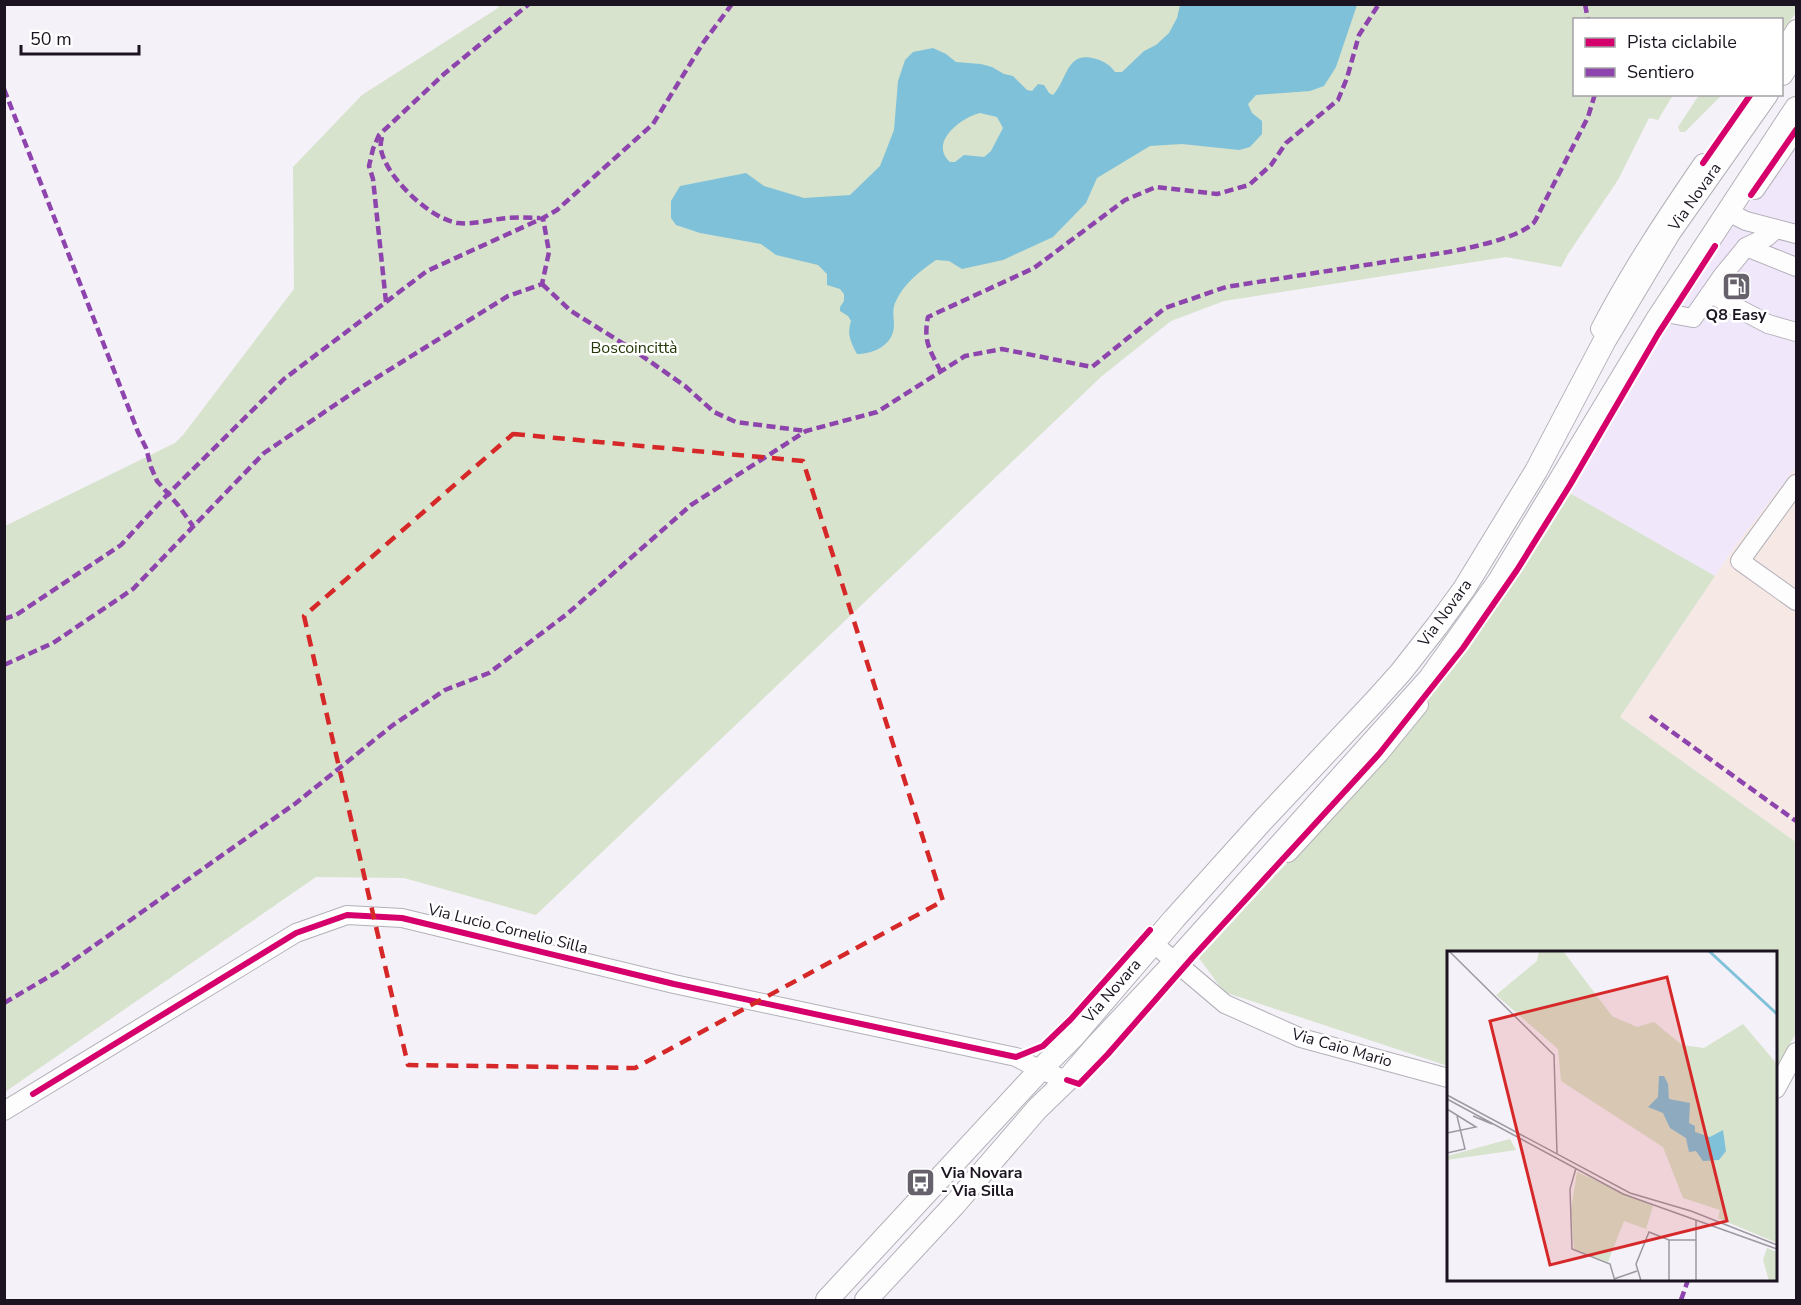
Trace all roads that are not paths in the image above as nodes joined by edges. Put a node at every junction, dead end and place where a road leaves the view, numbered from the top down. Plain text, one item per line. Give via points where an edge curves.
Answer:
1 (1797, 29) edge
2 (1783, 50) edge
3 (1797, 52) edge
4 (1783, 73) edge
5 (1751, 96) edge
6 (1766, 96) edge
7 (1797, 108) edge
8 (1797, 130) edge
9 (1741, 131) junction
10 (1703, 163) dead end
11 (1698, 194) junction
12 (1732, 214) junction
13 (1776, 229) junction
14 (1797, 234) edge
15 (1746, 247) junction
16 (1797, 267) edge
17 (1723, 275) junction
18 (1711, 294) junction
19 (1671, 305) junction
20 (1797, 332) edge
21 (1797, 484) edge
22 (1797, 601) edge
23 (1149, 949) junction
24 (1177, 960) junction
25 (1797, 1052) edge
26 (1040, 1070) junction
27 (1447, 1077) edge
28 (1067, 1080) junction
29 (1777, 1087) edge
30 (4, 1111) edge
31 (827, 1300) edge
32 (866, 1300) edge

1 - 2 street
3 - 4 main road
5 - 9 street
6 - 9 main road, Via Novara
7 - 12 main road, Via Novara
8 - 12 street
9 - 11 main road, Via Novara
10 - 23 street via 1618,294 1540,442 1466,569 1417,637 1356,710 1150,930
11 - 12 main road
11 - 23 main road, Via Novara via 1673,227 1605,340 1536,471 1464,589 1401,672
12 - 13 street
12 - 17 street via 1711,253
12 - 19 main road, Via Novara
13 - 14 street
13 - 15 street
15 - 16 street
15 - 17 street
17 - 18 street
18 - 19 street via 1693,318
18 - 20 street via 1768,324
19 - 24 main road, Via Novara via 1500,581 1430,678
21 - 22 street via 1740,561
23 - 24 street, Via Caio Mario
23 - 26 main road, Via Novara
24 - 27 street, Via Caio Mario via 1225,1004 1301,1038
24 - 28 main road, Via Novara
25 - 29 street
26 - 28 street
26 - 30 street, Via Lucio Cornelio Silla via 1016,1058 674,984 447,928 402,918 347,915 296,933
26 - 31 main road, Via Novara
28 - 32 main road, Via Novara

